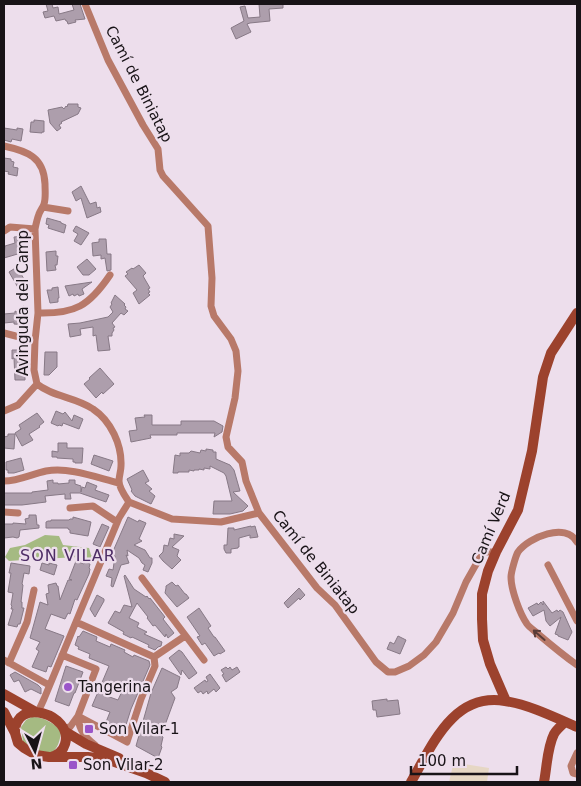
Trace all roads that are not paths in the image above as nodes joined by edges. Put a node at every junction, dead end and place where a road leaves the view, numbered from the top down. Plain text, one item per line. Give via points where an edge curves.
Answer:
1 (85, 4) edge
2 (4, 146) edge
3 (43, 207) junction
4 (68, 211) dead end
5 (36, 229) junction
6 (4, 231) edge
7 (110, 275) dead end
8 (38, 312) junction
9 (577, 313) edge
10 (4, 333) edge
11 (35, 341) junction
12 (37, 384) junction
13 (4, 411) edge
14 (4, 481) edge
15 (118, 483) junction
16 (128, 502) junction
17 (70, 508) dead end
18 (4, 512) edge
19 (18, 513) dead end
20 (259, 513) junction
21 (117, 522) junction
22 (577, 542) edge
23 (496, 552) junction
24 (548, 565) dead end
25 (142, 578) dead end
26 (34, 590) dead end
27 (577, 621) edge
28 (76, 622) junction
29 (185, 636) junction
30 (62, 654) junction
31 (154, 658) junction
32 (204, 660) dead end
33 (7, 662) edge
34 (577, 665) edge
35 (49, 685) junction
36 (4, 694) edge
37 (506, 701) junction
38 (4, 712) edge
39 (37, 712) junction
40 (78, 716) junction
41 (565, 722) junction
42 (577, 727) edge
43 (65, 730) junction
44 (16, 733) junction
45 (102, 751) junction
46 (577, 753) edge
47 (49, 758) junction
48 (577, 774) edge
49 (162, 781) edge
50 (412, 782) edge
51 (544, 782) edge

1 - 20 street, Camí de Biniatap via 108,60 158,149 163,176 208,226 211,306 236,351 238,371 226,437 228,447 242,462
2 - 3 street, Avinguda del Camp via 21,150 40,164 46,193
3 - 4 street
3 - 5 street, Avinguda del Camp
5 - 6 street via 10,227
5 - 8 street, Avinguda del Camp
7 - 8 street via 102,288 79,308
8 - 11 street, Avinguda del Camp
9 - 23 main road, Camí Verd via 551,353 518,510
10 - 11 street
11 - 12 street, Avinguda del Camp
12 - 13 street via 18,405
12 - 15 street, Avinguda del Camp via 50,392 79,401 106,420 120,449
14 - 15 street via 48,471 78,472
15 - 16 street
16 - 20 street via 172,519 221,522
16 - 21 street
17 - 21 street via 93,506
18 - 19 street
20 - 23 street, Camí de Biniatap via 317,588 335,605 376,662 388,672 409,666 424,656 453,613 483,552
21 - 28 street
34 -> 22 street via 527,624 514,593 511,576 517,552 530,540 559,532 575,537
23 - 37 main road, Camí Verd via 482,594 482,619 490,664
24 - 27 street
25 - 29 street
26 - 33 street via 27,622
28 - 30 street
28 - 31 street
29 - 31 street
29 - 32 street
30 - 35 street
30 - 40 street via 96,669
31 - 40 street via 156,666 127,742
33 - 35 street
35 - 39 street
36 - 39 main road
37 - 41 main road
37 - 50 main road via 478,702 456,714 438,735
38 - 44 main road
39 - 43 main road via 58,721
39 - 44 main road via 29,712 22,717 16,724
40 - 43 street
40 - 45 street via 82,733
41 - 42 main road
41 - 51 main road via 553,736
43 - 45 main road
43 - 47 main road via 64,747
44 - 47 main road via 18,743 24,748
45 - 49 main road via 147,770
46 - 48 street via 571,766 573,773
47 - 49 main road via 109,760

